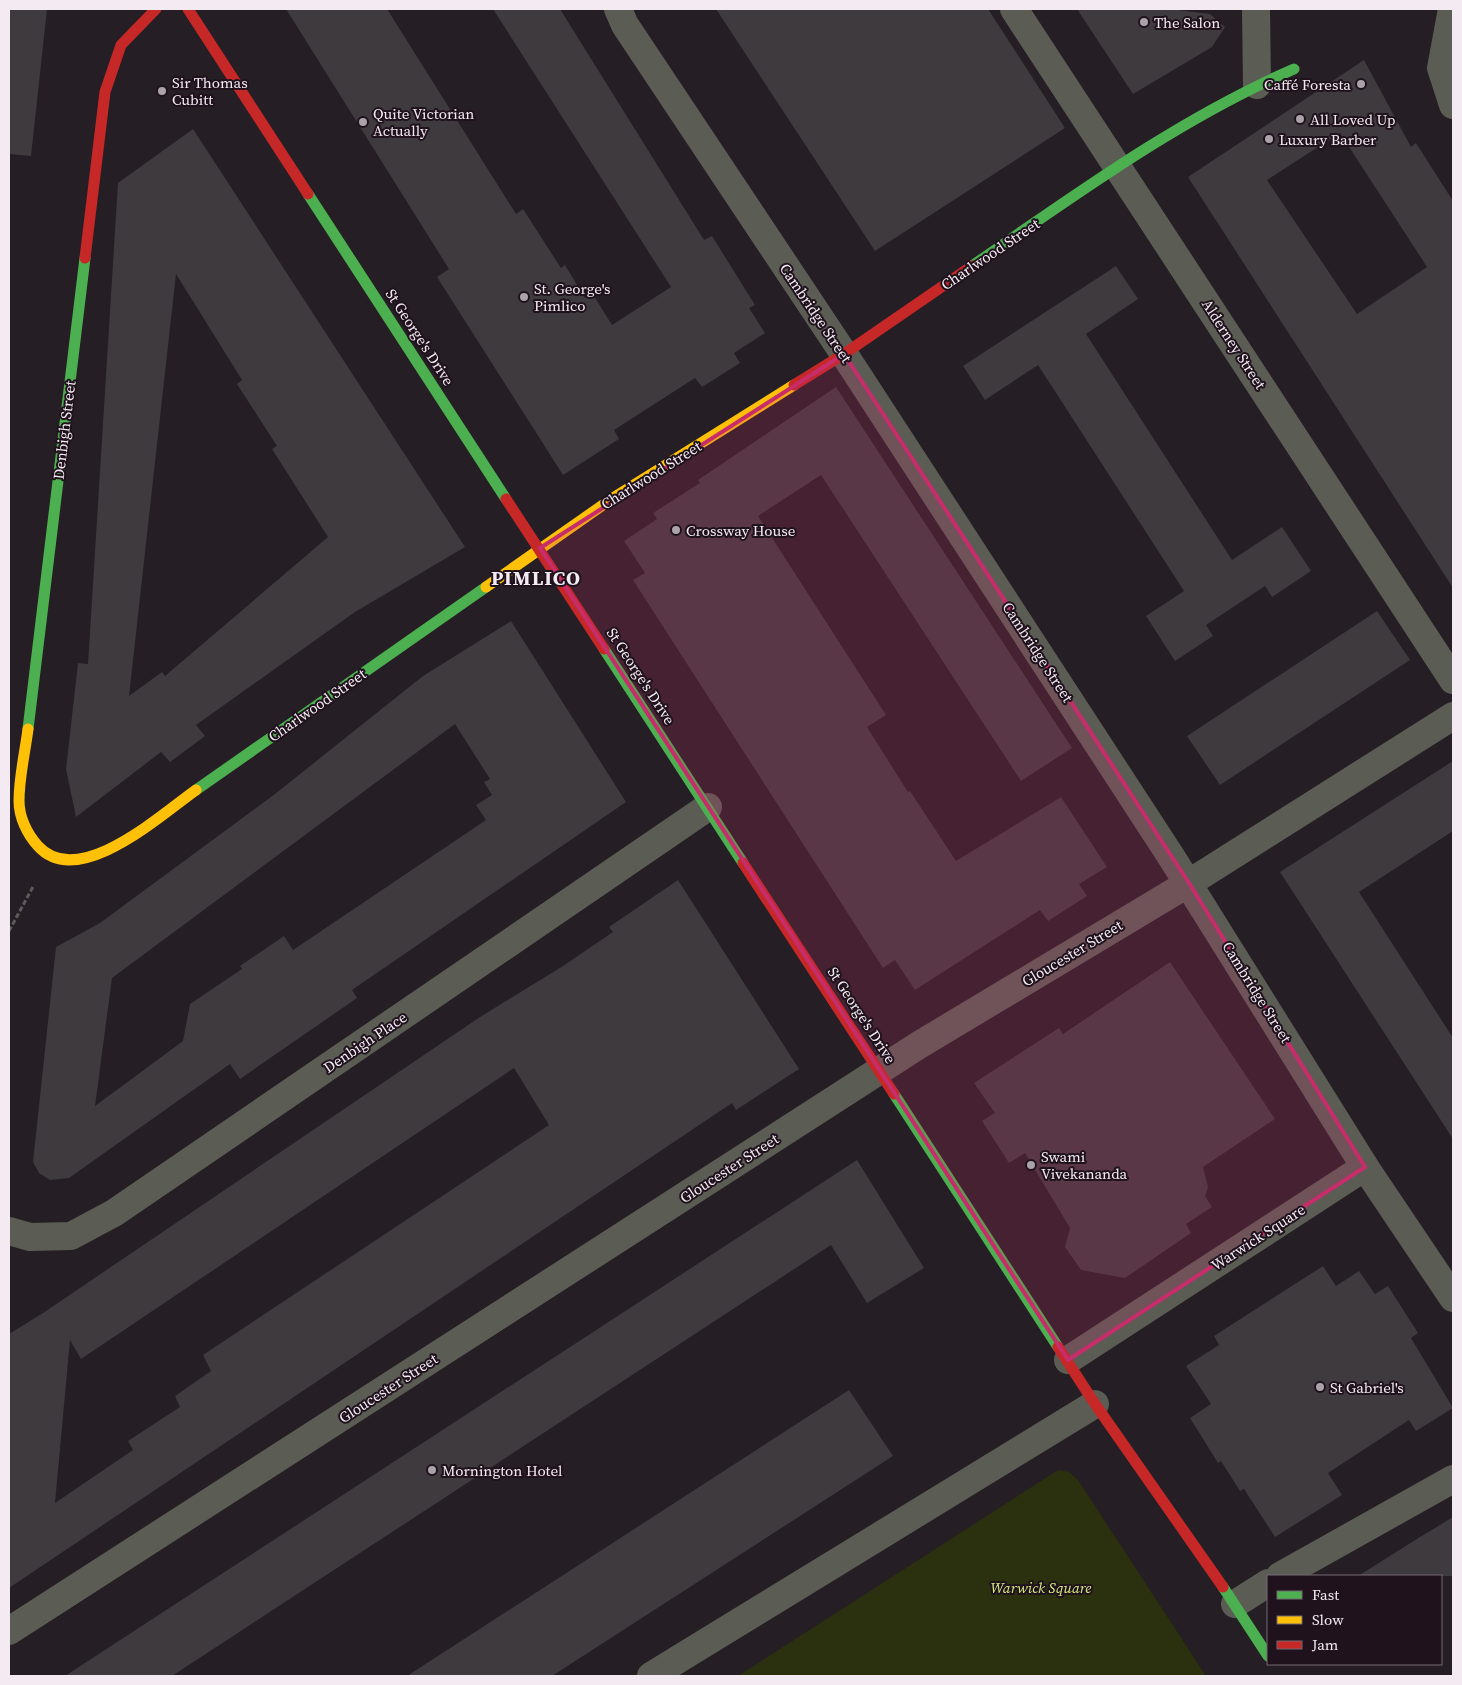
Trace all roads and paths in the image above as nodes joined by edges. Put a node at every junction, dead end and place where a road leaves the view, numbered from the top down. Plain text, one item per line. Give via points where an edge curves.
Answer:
1 (156, 9) edge
2 (188, 9) edge
3 (618, 9) edge
4 (1014, 9) edge
5 (1256, 9) edge
6 (1452, 9) edge
7 (1294, 69) dead end
8 (1257, 85) junction
9 (1453, 105) edge
10 (1118, 166) junction
11 (844, 354) junction
12 (540, 548) junction
13 (1453, 680) edge
14 (1453, 716) edge
15 (708, 807) junction
16 (51, 854) joint
17 (35, 882) dead end
18 (1189, 883) junction
19 (9, 930) edge
20 (880, 1071) junction
21 (1365, 1167) junction
22 (9, 1231) edge
23 (1453, 1298) edge
24 (1068, 1360) junction
25 (1095, 1404) junction
26 (1453, 1479) edge
27 (1282, 1575) edge
28 (1267, 1584) edge
29 (1235, 1604) junction
30 (10, 1631) edge
31 (1267, 1654) edge
32 (651, 1676) edge

1 - 16 street, Denbigh Street via 121,45 105,92 19,802 24,830 32,841
2 - 12 street, St George's Drive
3 - 11 street, Cambridge Street via 625,25
4 - 10 street, Alderney Street
5 - 8 street
6 - 9 street via 1441,68
7 - 8 street, Charlwood Street
8 - 10 street, Charlwood Street
10 - 11 street, Charlwood Street
10 - 13 street, Alderney Street
11 - 12 street, Charlwood Street via 610,500
11 - 18 street, Cambridge Street
12 - 15 street, St George's Drive
12 - 16 street, Charlwood Street via 118,845 92,859 65,860
14 - 18 street, Gloucester Street
15 - 20 street, St George's Drive
15 - 22 street, Denbigh Place via 114,1213 71,1236 30,1237
17 - 19 path
18 - 20 street, Gloucester Street
18 - 21 street, Cambridge Street
20 - 24 street, St George's Drive
20 - 30 street, Gloucester Street
21 - 23 street, Cambridge Street
21 - 24 street, Warwick Square
24 - 25 street
25 - 29 street
25 - 32 street
26 - 27 street
28 - 29 street
29 - 31 street

